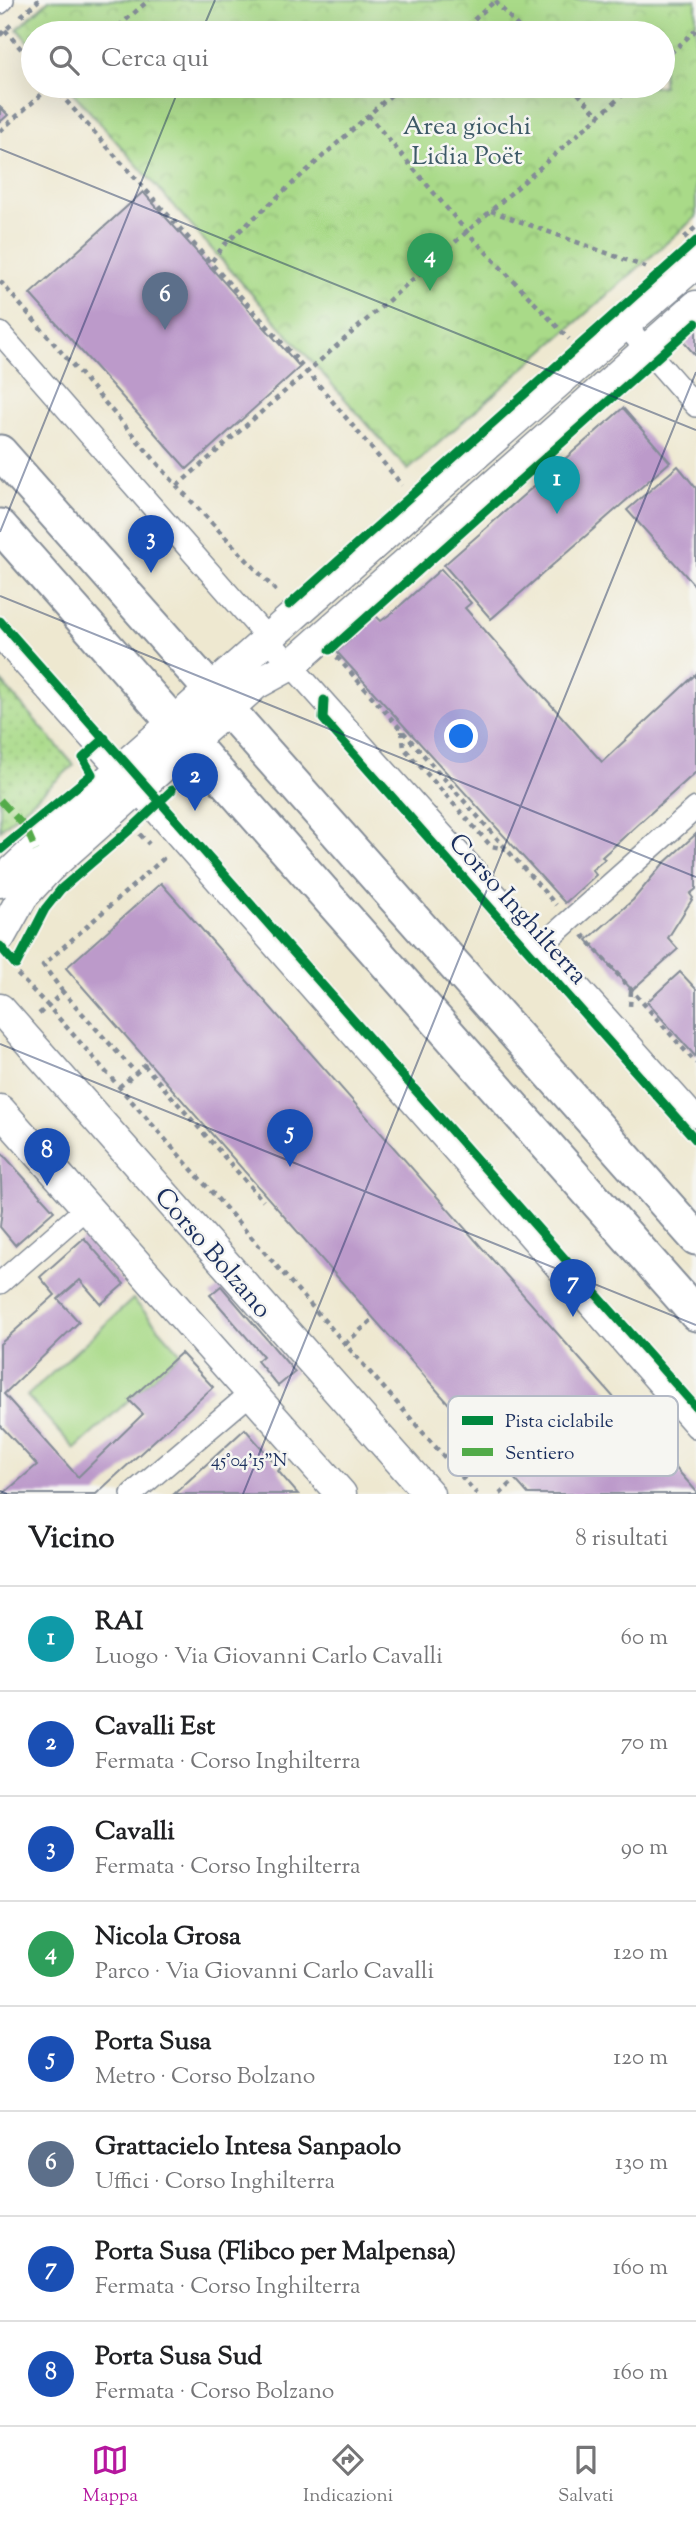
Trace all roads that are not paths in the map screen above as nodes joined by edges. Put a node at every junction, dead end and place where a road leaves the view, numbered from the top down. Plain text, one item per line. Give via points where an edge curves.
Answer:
1 (687, 252) edge
2 (696, 306) edge
3 (624, 324) junction
4 (0, 333) edge
5 (647, 349) junction
6 (696, 406) edge
7 (0, 452) edge
8 (0, 526) edge
9 (0, 638) edge
10 (268, 638) junction
11 (291, 665) junction
12 (220, 699) junction
13 (183, 732) junction
14 (124, 801) junction
15 (696, 808) edge
16 (0, 882) edge
17 (542, 945) junction
18 (11, 953) edge
19 (0, 1009) edge
20 (0, 1110) edge
21 (696, 1117) edge
22 (86, 1208) junction
23 (696, 1238) edge
24 (0, 1283) edge
25 (696, 1314) edge
26 (250, 1394) junction
27 (668, 1396) edge
28 (678, 1407) edge
29 (696, 1427) edge
30 (132, 1494) edge
31 (341, 1494) edge
32 (429, 1494) edge

1 - 3 street
2 - 5 street
3 - 5 street
3 - 10 street
4 - 10 street, Corso Inghilterra
5 - 6 street
5 - 11 street
7 - 12 main road
8 - 13 main road
9 - 14 street
10 - 11 street, Corso Inghilterra
10 - 12 street
11 - 12 street
11 - 17 street, Corso Inghilterra
12 - 13 street
12 - 23 main road
13 - 14 street
13 - 25 main road
14 - 16 street via 36,851
14 - 18 street via 32,885 14,910
14 - 27 street
15 - 17 street
17 - 21 street, Corso Inghilterra
19 - 32 street, Corso Bolzano
20 - 22 street
22 - 24 street
22 - 26 street
26 - 30 street
26 - 31 street
28 - 29 street

